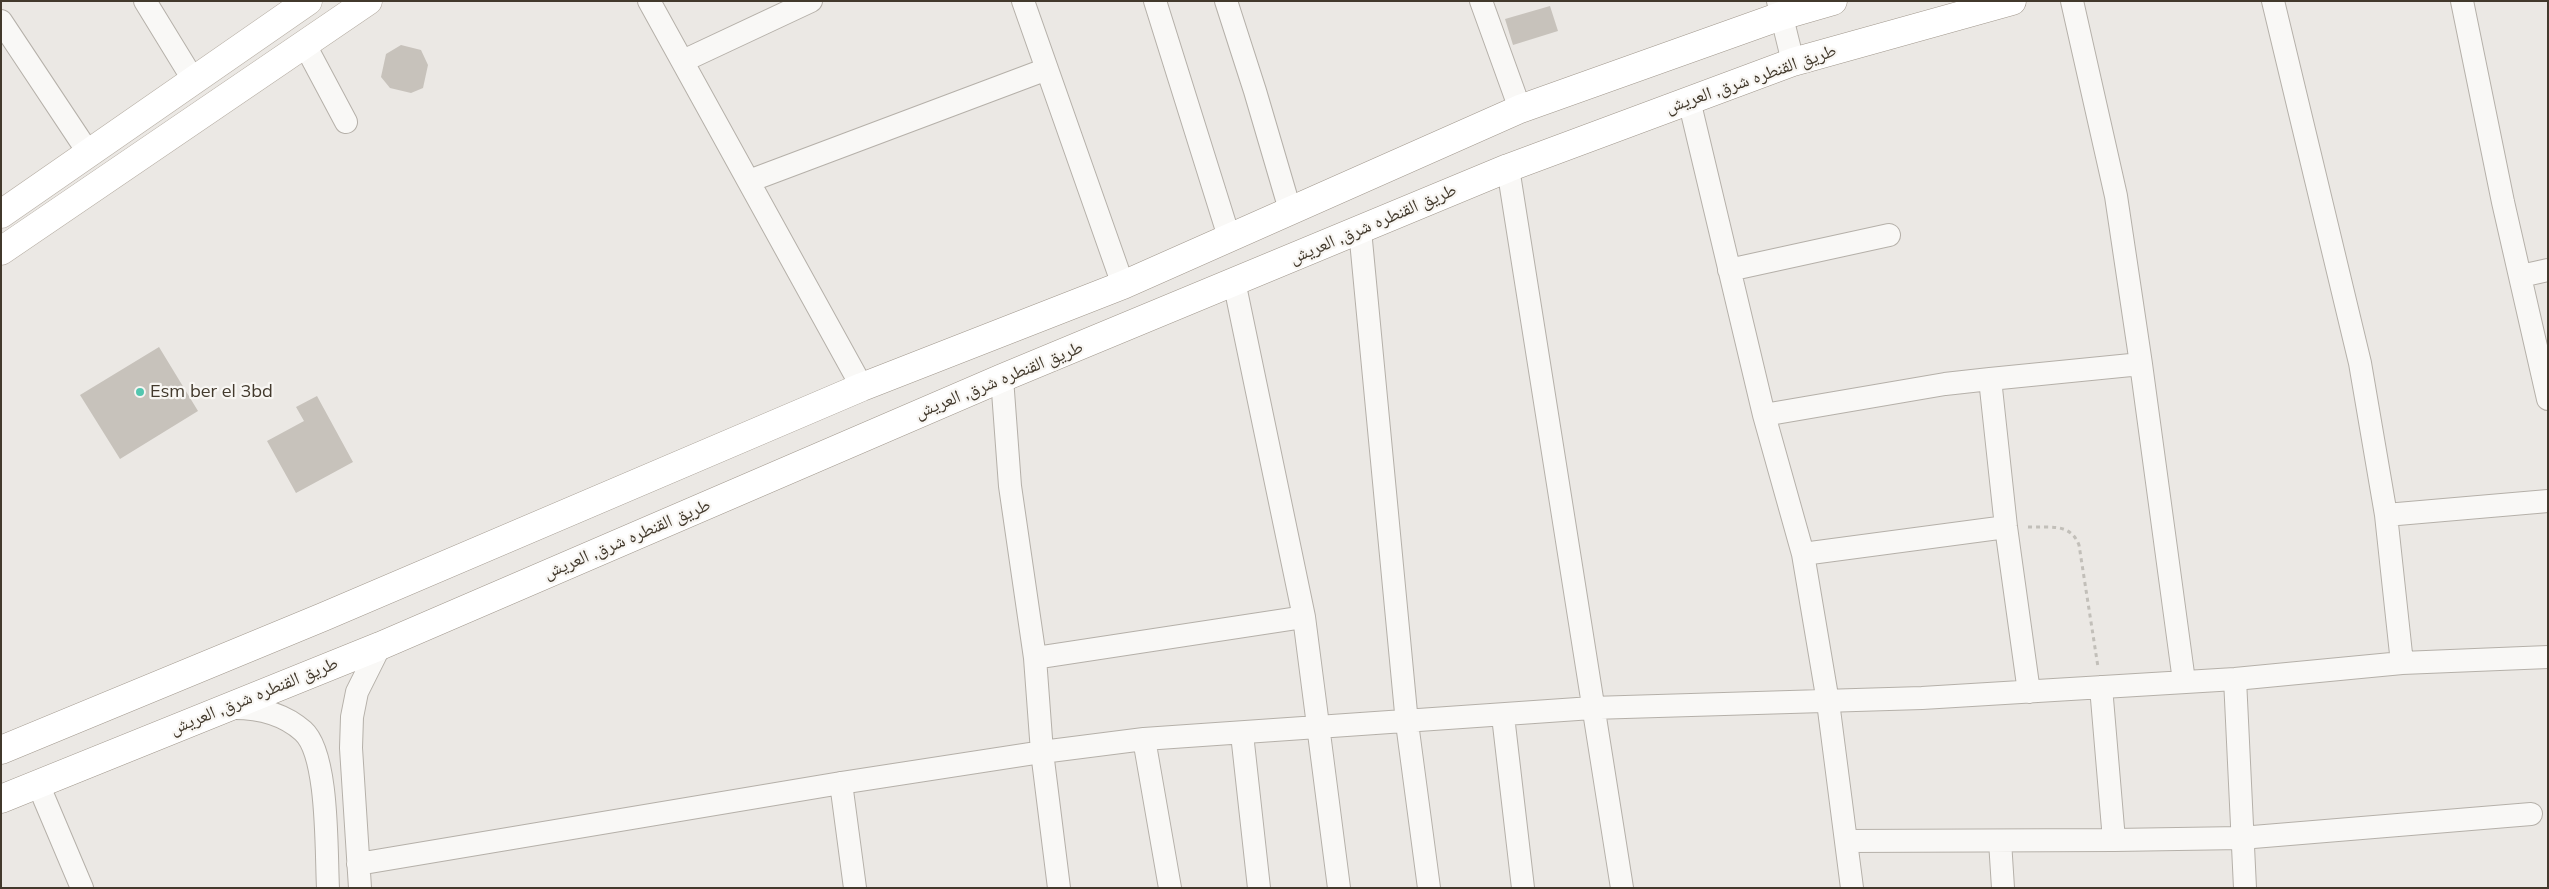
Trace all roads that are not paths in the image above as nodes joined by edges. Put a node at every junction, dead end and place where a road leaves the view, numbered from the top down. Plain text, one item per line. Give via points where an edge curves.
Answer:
1 (144, 1) edge
2 (308, 1) edge
3 (649, 1) edge
4 (811, 1) edge
5 (1023, 1) edge
6 (1155, 1) edge
7 (1226, 1) edge
8 (1481, 1) edge
9 (1833, 1) edge
10 (2012, 1) edge
11 (2072, 1) edge
12 (2273, 1) edge
13 (2462, 1) edge
14 (353, 5) edge
15 (1780, 9) edge
16 (1, 21) edge
17 (305, 45) junction
18 (683, 61) junction
19 (1793, 62) junction
20 (1047, 69) junction
21 (194, 81) junction
22 (1689, 100) junction
23 (1520, 109) junction
24 (346, 122) dead end
25 (90, 155) junction
26 (1508, 168) junction
27 (749, 181) junction
28 (1290, 210) junction
29 (1, 214) edge
30 (1360, 230) junction
31 (1889, 235) dead end
32 (1229, 237) junction
33 (1, 251) edge
34 (1729, 270) junction
35 (2548, 270) edge
36 (2521, 276) junction
37 (1234, 281) junction
38 (1123, 285) junction
39 (2142, 364) junction
40 (1002, 378) junction
41 (1990, 379) junction
42 (862, 387) junction
43 (2548, 399) edge
44 (1764, 415) junction
45 (2548, 501) edge
46 (2386, 515) junction
47 (2006, 527) junction
48 (1803, 554) junction
49 (1304, 617) junction
50 (380, 646) junction
51 (2548, 657) edge
52 (1035, 658) junction
53 (2402, 663) junction
54 (2235, 679) junction
55 (2184, 681) junction
56 (2101, 687) junction
57 (2029, 692) junction
58 (1828, 702) junction
59 (222, 708) junction
60 (1592, 708) junction
61 (1503, 716) junction
62 (1407, 723) junction
63 (1318, 728) junction
64 (1242, 734) junction
65 (1144, 740) junction
66 (1, 750) edge
67 (1042, 752) junction
68 (841, 783) junction
69 (38, 784) junction
70 (1, 799) edge
71 (2531, 814) dead end
72 (2241, 838) junction
73 (2114, 840) junction
74 (1846, 841) junction
75 (2000, 841) junction
76 (358, 864) junction
77 (82, 888) edge
78 (328, 888) edge
79 (360, 888) edge
80 (855, 888) edge
81 (1059, 888) edge
82 (1170, 888) edge
83 (1260, 888) edge
84 (1339, 888) edge
85 (1429, 888) edge
86 (1523, 888) edge
87 (1622, 888) edge
88 (1852, 888) edge
89 (2003, 888) edge
90 (2245, 888) edge

1 - 21 street
2 - 21 main road
3 - 18 street
4 - 18 street
5 - 20 street
6 - 32 street
7 - 28 street
8 - 23 street
9 - 15 main road
10 - 19 main road, طريق القنطره شرق, العريش
11 - 39 street via 2116,196
12 - 46 street via 2360,364
13 - 36 street
14 - 17 main road
15 - 19 street
15 - 23 main road
16 - 25 street
17 - 24 street
17 - 33 main road
18 - 27 street
19 - 22 main road, طريق القنطره شرق, العريش
20 - 27 street
20 - 38 street
21 - 25 main road
22 - 26 main road, طريق القنطره شرق, العريش
22 - 34 street
23 - 28 main road
25 - 29 main road
26 - 30 main road, طريق القنطره شرق, العريش
26 - 60 street
27 - 42 street
28 - 32 main road
30 - 37 main road, طريق القنطره شرق, العريش
30 - 62 street
31 - 34 street
32 - 38 main road
34 - 44 street
35 - 36 street
36 - 43 street
37 - 40 main road, طريق القنطره شرق, العريش
37 - 49 street
38 - 42 main road
39 - 41 street
39 - 55 street
40 - 50 main road, طريق القنطره شرق, العريش
40 - 52 street via 1010,486
41 - 44 street
41 - 47 street
42 - 66 main road via 323,617
44 - 48 street
45 - 46 street
46 - 53 street
47 - 48 street
47 - 57 street
48 - 58 street
49 - 52 street
49 - 63 street
50 - 59 main road, طريق القنطره شرق, العريش
50 - 76 street via 357,692 352,717
51 - 53 street
52 - 67 street
53 - 54 street
54 - 55 street
54 - 72 street
55 - 56 street
56 - 57 street
56 - 73 street
57 - 58 street
58 - 60 street
58 - 74 street
59 - 69 main road, طريق القنطره شرق, العريش
59 - 78 street via 273,712 304,731 317,754 322,777
60 - 61 street
60 - 87 street
61 - 62 street
61 - 86 street
62 - 63 street
62 - 85 street
63 - 64 street
63 - 84 street
64 - 65 street
64 - 83 street
65 - 67 street
65 - 82 street
67 - 68 street
67 - 81 street
68 - 76 street
68 - 80 street
69 - 70 main road, طريق القنطره شرق, العريش
69 - 77 street
71 - 72 street
72 - 73 street
72 - 90 street
73 - 75 street
74 - 75 street
74 - 88 street
75 - 89 street
76 - 79 street

